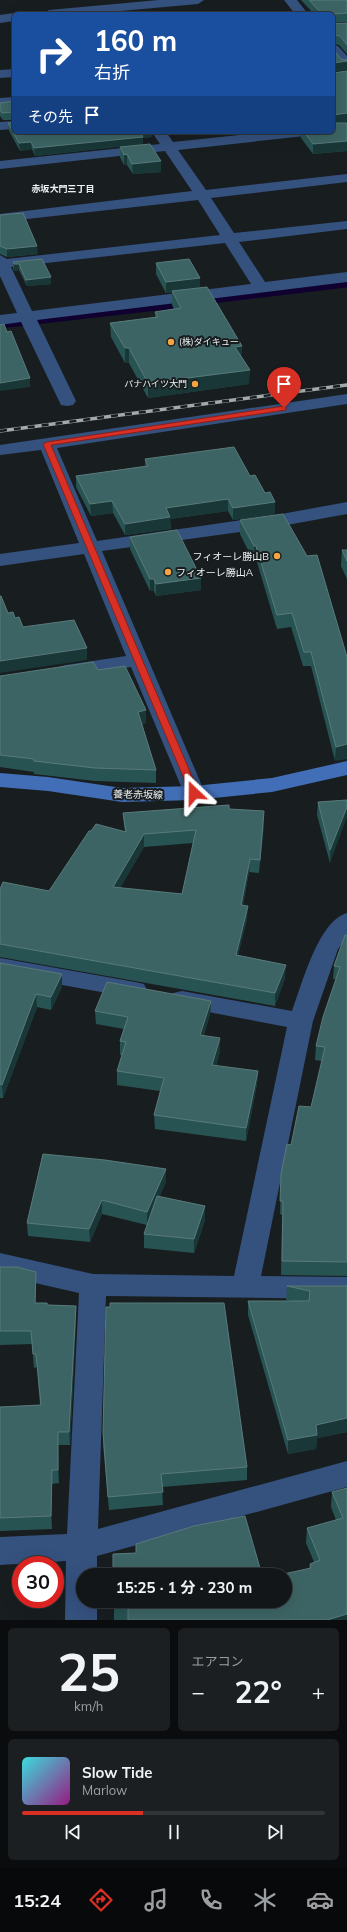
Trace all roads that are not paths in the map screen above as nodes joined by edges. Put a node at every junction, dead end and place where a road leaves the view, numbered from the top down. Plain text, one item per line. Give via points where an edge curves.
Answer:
1 (198, 0) edge
2 (290, 0) edge
3 (84, 8) edge
4 (61, 12) edge
5 (300, 12) edge
6 (12, 17) edge
7 (0, 19) edge
8 (335, 51) edge
9 (347, 64) edge
10 (12, 73) edge
11 (0, 74) edge
12 (12, 101) edge
13 (0, 102) edge
14 (12, 125) edge
15 (0, 126) edge
16 (160, 134) edge
17 (287, 134) edge
18 (169, 147) junction
19 (0, 164) edge
20 (347, 178) edge
21 (202, 195) junction
22 (0, 218) edge
23 (347, 225) edge
24 (229, 238) junction
25 (0, 262) edge
26 (347, 277) edge
27 (261, 288) junction
28 (0, 320) edge
29 (29, 320) junction
30 (347, 399) edge
31 (67, 401) dead end
32 (47, 444) junction
33 (0, 450) edge
34 (347, 508) edge
35 (91, 547) junction
36 (0, 560) edge
37 (138, 660) junction
38 (46, 674) edge
39 (347, 768) edge
40 (0, 780) edge
41 (194, 793) junction
42 (347, 921) edge
43 (0, 966) edge
44 (301, 1021) junction
45 (0, 1264) edge
46 (93, 1285) junction
47 (246, 1287) junction
48 (347, 1288) edge
49 (347, 1474) edge
50 (82, 1547) junction
51 (0, 1551) edge
52 (81, 1620) edge

1 - 3 street
2 - 5 street
3 - 4 street
6 - 7 street
8 - 9 street
10 - 11 street
12 - 13 street
14 - 15 street
16 - 18 street
17 - 18 street
18 - 19 street
18 - 21 street
20 - 21 street
21 - 22 street
21 - 24 street
23 - 24 street
24 - 25 street
24 - 27 street
25 - 29 street
26 - 27 street
27 - 29 street
28 - 29 street
29 - 31 street
30 - 32 street
32 - 33 street
32 - 35 street
34 - 35 street via 276,521
35 - 36 street
35 - 37 street
37 - 38 street
37 - 41 street
39 - 41 main road, 養老赤坂線 via 272,785
40 - 41 main road, 養老赤坂線 via 122,795
42 - 44 street via 327,947
43 - 44 street
44 - 47 street
45 - 46 street
46 - 47 street
46 - 50 street
47 - 48 street
49 - 50 street
50 - 51 street
50 - 52 street

